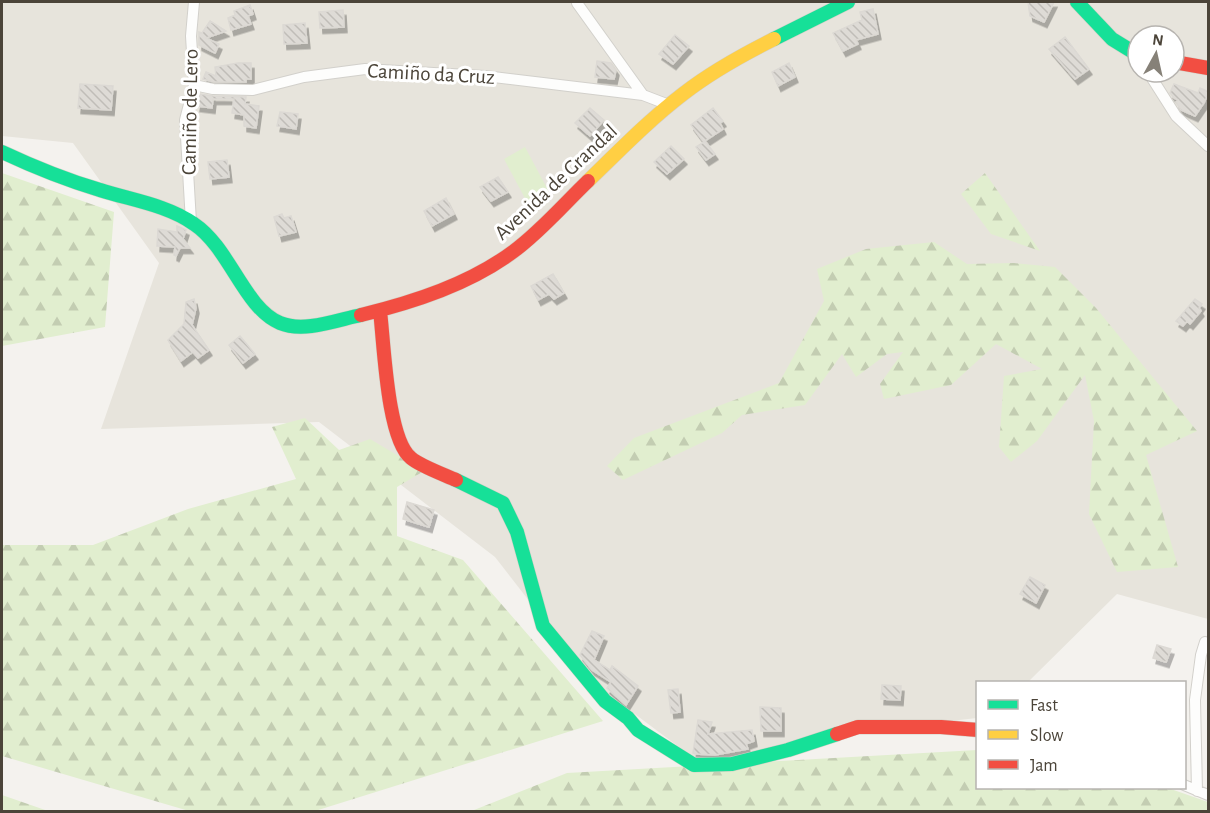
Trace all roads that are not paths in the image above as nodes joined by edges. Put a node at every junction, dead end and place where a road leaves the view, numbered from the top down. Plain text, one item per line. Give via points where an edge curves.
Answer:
1 (194, 2) edge
2 (848, 2) edge
3 (1077, 2) edge
4 (577, 3) dead end
5 (1126, 49) edge
6 (1186, 64) edge
7 (1209, 68) edge
8 (1156, 84) edge
9 (194, 85) junction
10 (643, 95) junction
11 (669, 105) junction
12 (1209, 146) edge
13 (2, 152) edge
14 (191, 222) junction
15 (380, 311) junction
16 (1205, 642) dead end
17 (976, 730) edge
18 (1186, 785) edge
19 (1197, 790) junction
20 (1209, 795) edge

1 - 9 street, Camiño de Lero
2 - 11 street, Avenida de Grandal via 731,61
3 - 5 street
4 - 10 street
6 - 7 street
8 - 12 street via 1176,116
9 - 10 street, Camiño da Cruz via 253,90 304,77 365,69 485,76
9 - 14 street, Camiño de Lero via 185,120
10 - 11 street, Camiño da Cruz
11 - 15 street, Avenida de Grandal via 517,249 482,272
13 - 14 street, Avenida de Grandal via 47,173
14 - 15 street, Avenida de Grandal via 215,243 254,301 275,321 304,326
15 - 17 street via 392,417 410,458 503,503 517,532 543,626 605,701 647,736 694,765 732,764 858,727
16 - 19 street via 1196,700
18 - 19 street
19 - 20 street

